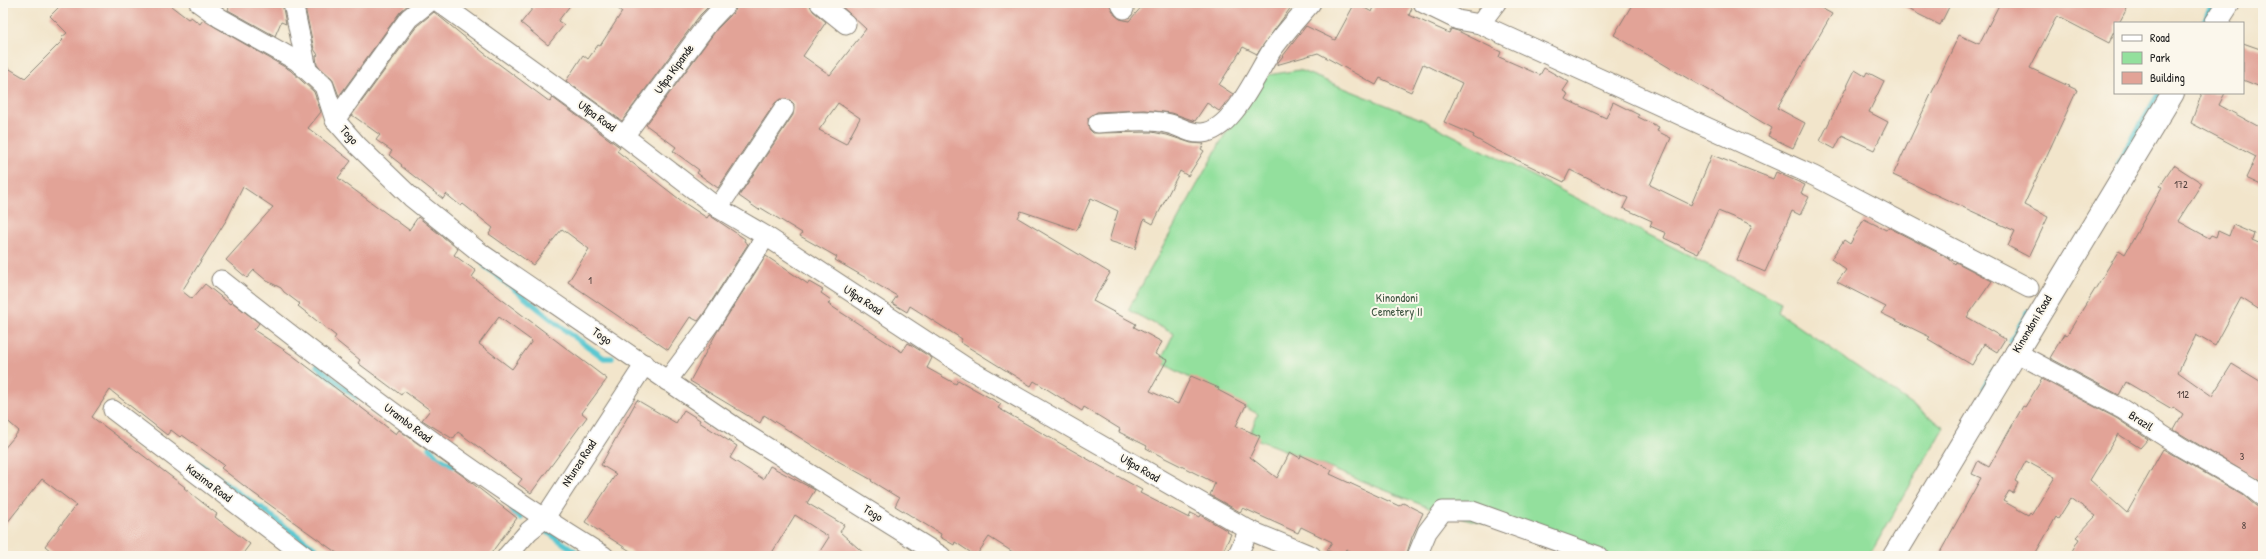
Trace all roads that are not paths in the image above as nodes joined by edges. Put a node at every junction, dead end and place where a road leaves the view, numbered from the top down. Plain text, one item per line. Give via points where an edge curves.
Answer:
1 (199, 3) edge
2 (293, 3) edge
3 (428, 3) edge
4 (440, 3) edge
5 (727, 3) edge
6 (820, 3) edge
7 (1311, 3) edge
8 (1423, 3) edge
9 (1496, 3) edge
10 (2229, 3) edge
11 (2217, 22) edge
12 (846, 24) dead end
13 (1480, 24) junction
14 (307, 69) junction
15 (2172, 94) edge
16 (784, 109) dead end
17 (335, 120) junction
18 (1098, 123) dead end
19 (624, 136) junction
20 (718, 208) junction
21 (766, 236) junction
22 (221, 280) dead end
23 (2029, 288) dead end
24 (2015, 352) junction
25 (645, 364) junction
26 (667, 381) junction
27 (113, 410) dead end
28 (2263, 497) edge
29 (544, 519) junction
30 (1249, 530) junction
31 (305, 556) edge
32 (507, 556) edge
33 (604, 556) edge
34 (941, 556) edge
35 (1237, 556) edge
36 (1312, 556) edge
37 (1417, 556) edge
38 (1598, 556) edge
39 (1894, 556) edge

1 - 14 street, Togo
2 - 14 street
3 - 17 street via 409,18
4 - 19 street, Ufipa Road
5 - 19 street, Ufipa Kipande via 708,22
6 - 12 street
7 - 18 street via 1272,50 1248,92 1220,127 1203,133 1188,131 1170,124
8 - 13 street via 1458,20
9 - 13 street
10 - 11 street
13 - 23 street via 1814,176
14 - 17 street, Togo via 324,86
15 - 24 street, Kinondoni Road
16 - 20 street
17 - 25 street, Togo via 388,176 441,221 539,294
19 - 20 street, Ufipa Road
20 - 21 street, Ufipa Road
21 - 26 street via 711,322
21 - 30 street, Ufipa Road via 970,370
22 - 29 street, Urambo Road via 301,344 426,437
24 - 28 street, Brazil via 2122,409
24 - 39 street, Kinondoni Road
25 - 26 street, Togo
25 - 29 street, Ntunza Road
26 - 34 street, Togo via 744,433
27 - 31 street, Kazima Road
29 - 32 street, Ntunza Road via 529,531
29 - 33 street, Urambo Road
30 - 35 street
30 - 36 street, Ufipa Road
37 - 38 street via 1427,532 1443,510 1472,511

